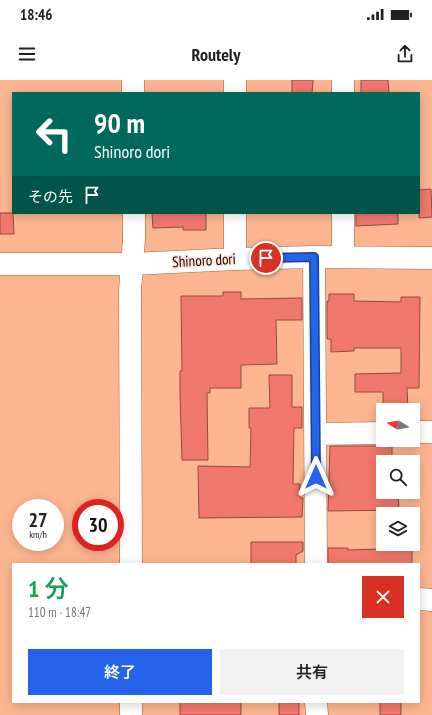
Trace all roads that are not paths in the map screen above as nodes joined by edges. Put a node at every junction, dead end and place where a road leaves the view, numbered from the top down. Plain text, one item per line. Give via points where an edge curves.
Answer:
1 (133, 80) edge
2 (235, 80) edge
3 (343, 80) edge
4 (133, 92) edge
5 (235, 92) edge
6 (343, 92) edge
7 (134, 214) edge
8 (235, 214) edge
9 (343, 214) edge
10 (314, 257) junction
11 (343, 258) junction
12 (432, 258) edge
13 (235, 259) junction
14 (0, 264) edge
15 (132, 264) junction
16 (420, 432) edge
17 (432, 432) edge
18 (376, 433) edge
19 (316, 434) junction
20 (130, 563) edge
21 (316, 563) edge
22 (420, 599) edge
23 (432, 600) edge
24 (131, 703) edge
25 (316, 703) edge
26 (131, 715) edge
27 (316, 715) edge

1 - 4 street
2 - 5 street
3 - 6 street
7 - 15 street
8 - 13 street
9 - 11 street
10 - 11 street, Shinoro dori
10 - 13 street, Shinoro dori
10 - 19 street
11 - 12 street, Shinoro dori
13 - 15 street, Shinoro dori
14 - 15 street, Shinoro dori
15 - 20 street
16 - 17 street
18 - 19 street
19 - 21 street
22 - 23 street
24 - 26 street
25 - 27 street

